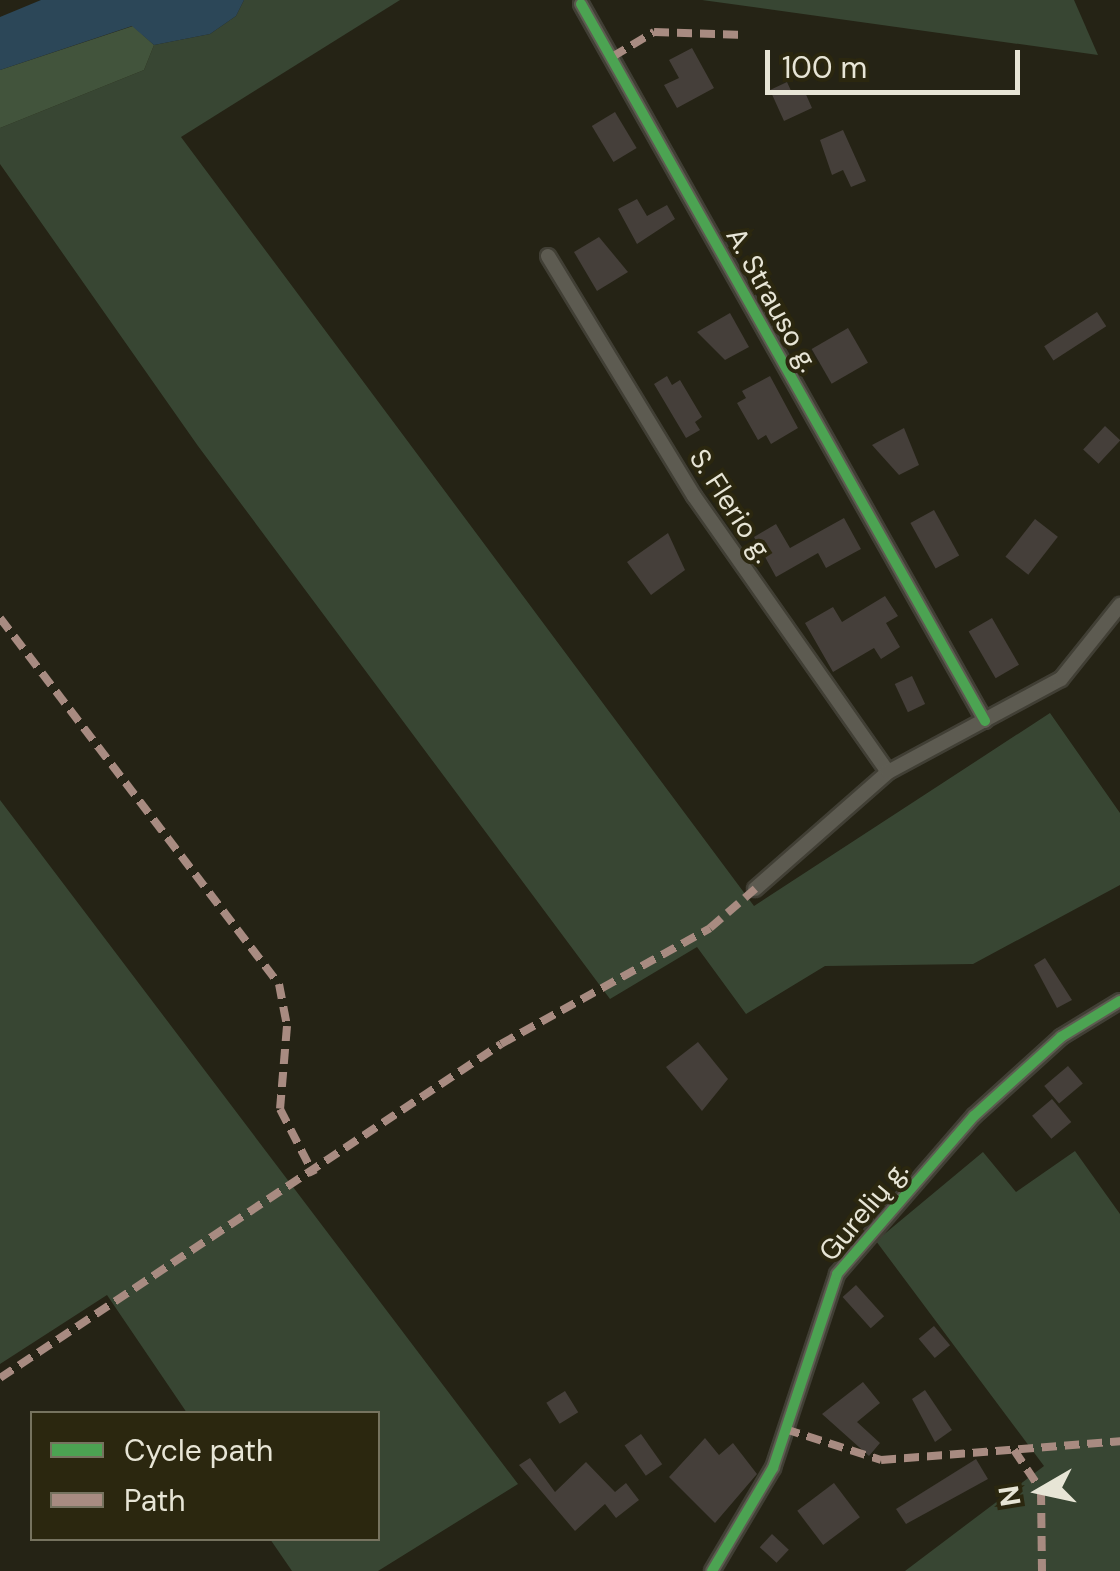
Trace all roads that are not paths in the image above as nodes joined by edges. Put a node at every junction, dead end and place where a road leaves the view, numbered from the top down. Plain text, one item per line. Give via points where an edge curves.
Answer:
1 (581, 4) dead end
2 (548, 256) dead end
3 (1120, 606) edge
4 (985, 722) junction
5 (888, 772) junction
6 (755, 888) dead end
7 (1120, 1001) edge
8 (712, 1571) edge

1 - 4 street, A. Strauso g.
2 - 5 street, S. Flerio g. via 694,496
3 - 4 street via 1061,679
4 - 5 street
5 - 6 street
7 - 8 street, Gurelių g. via 1061,1037 974,1116 837,1274 774,1468

